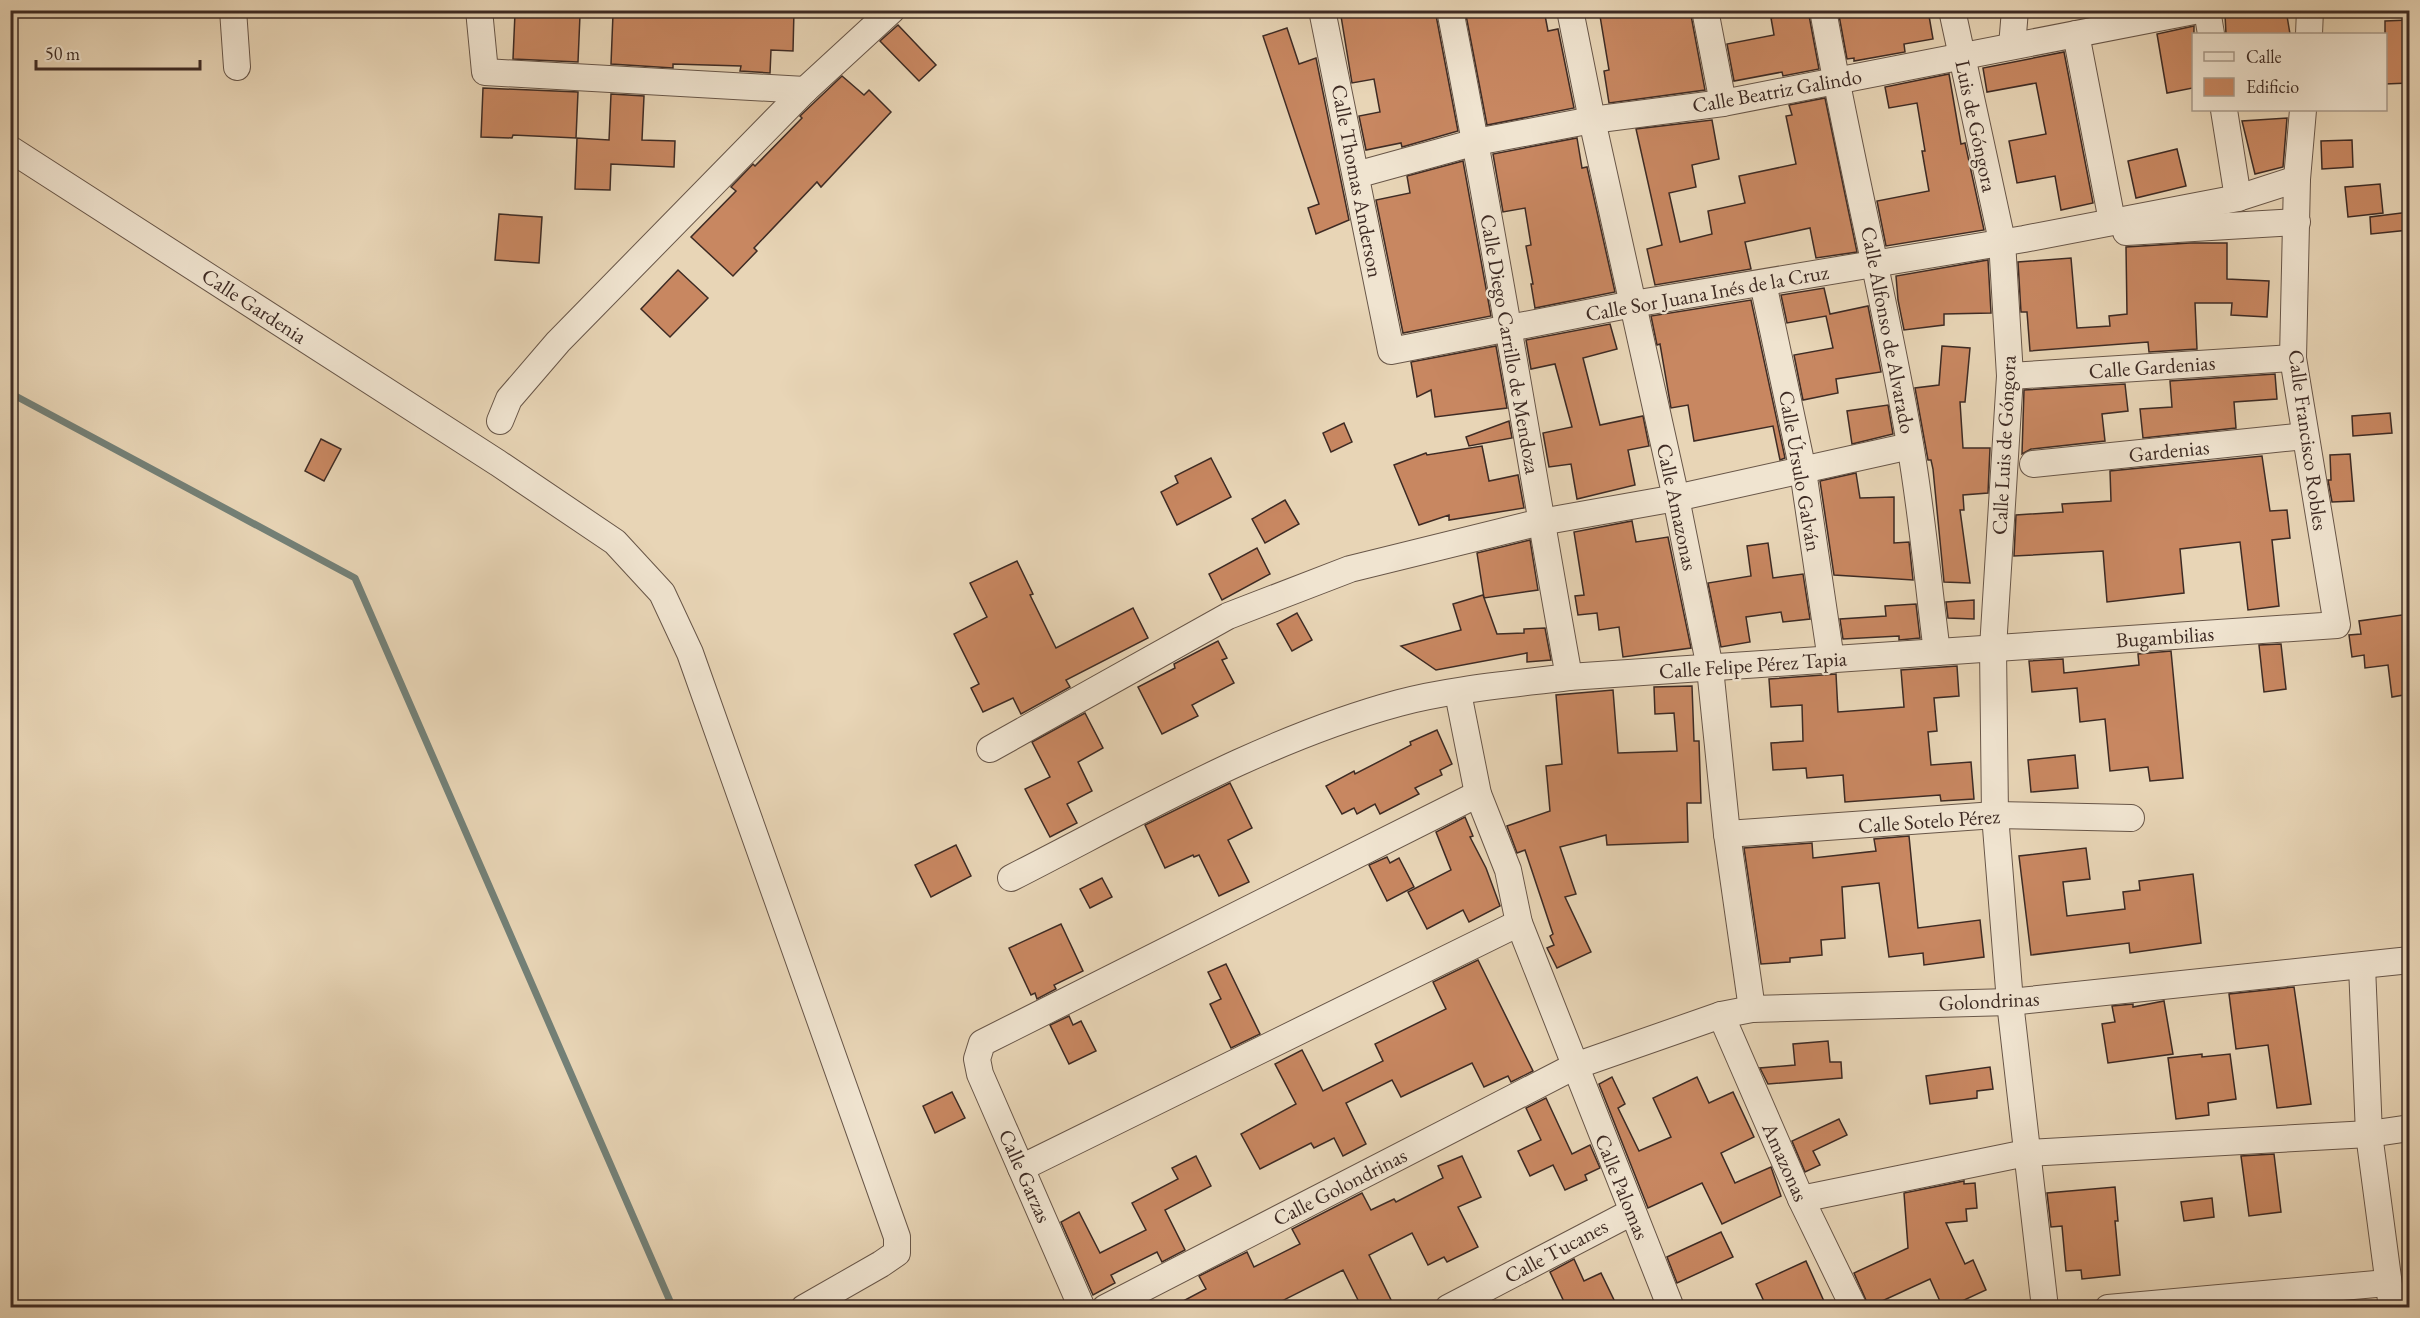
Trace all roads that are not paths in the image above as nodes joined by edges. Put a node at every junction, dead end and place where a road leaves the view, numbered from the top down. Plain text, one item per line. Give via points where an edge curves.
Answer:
1 (233, 10) edge
2 (479, 10) edge
3 (892, 10) edge
4 (1322, 10) edge
5 (1450, 10) edge
6 (1570, 10) edge
7 (1705, 10) edge
8 (1823, 10) edge
9 (1952, 10) edge
10 (2015, 10) edge
11 (2310, 10) edge
12 (2196, 11) edge
13 (2210, 33) edge
14 (2309, 33) edge
15 (2076, 34) junction
16 (2013, 46) junction
17 (1961, 56) junction
18 (237, 67) dead end
19 (1835, 81) junction
20 (805, 90) junction
21 (1723, 103) junction
22 (2224, 111) edge
23 (2303, 111) edge
24 (1592, 120) junction
25 (1476, 142) junction
26 (10, 149) edge
27 (1356, 175) junction
28 (2297, 179) junction
29 (2238, 198) junction
30 (2112, 221) junction
31 (2297, 222) junction
32 (2013, 240) junction
33 (1875, 262) junction
34 (1763, 283) junction
35 (1633, 304) junction
36 (1507, 330) junction
37 (1391, 351) joint
38 (2293, 358) junction
39 (2010, 376) junction
40 (500, 421) dead end
41 (2305, 436) junction
42 (1910, 446) junction
43 (2032, 464) dead end
44 (1803, 471) junction
45 (1676, 498) junction
46 (1541, 522) junction
47 (2337, 625) joint
48 (1993, 648) junction
49 (1937, 652) junction
50 (1831, 660) junction
51 (1710, 668) junction
52 (1569, 677) junction
53 (1458, 693) junction
54 (990, 749) dead end
55 (1478, 794) junction
56 (1995, 815) junction
57 (2131, 818) dead end
58 (1726, 834) junction
59 (1011, 878) dead end
60 (1519, 923) junction
61 (2409, 960) edge
62 (2362, 966) junction
63 (2010, 1002) junction
64 (1752, 1009) junction
65 (1721, 1015) junction
66 (1575, 1065) junction
67 (2409, 1128) edge
68 (2369, 1134) junction
69 (2026, 1153) junction
70 (1021, 1168) junction
71 (1801, 1199) junction
72 (1632, 1212) junction
73 (2388, 1283) junction
74 (804, 1308) edge
75 (1082, 1308) edge
76 (1105, 1308) edge
77 (1448, 1308) edge
78 (1671, 1308) edge
79 (1854, 1308) edge
80 (2045, 1308) edge
81 (2108, 1308) edge
82 (2392, 1308) edge

1 - 18 street
2 - 20 street via 485,72
3 - 20 street
4 - 27 street, Calle Thomas Anderson
5 - 25 street, Calle Diego Carrillo de Mendoza
6 - 24 street, Calle Amazonas
7 - 21 street
8 - 19 street, Calle Alfonso de Alvarado
9 - 17 street, Luis de Góngora
10 - 16 street
11 - 14 street
12 - 13 street
12 - 15 street, Calle Beatriz Galindo
15 - 16 street, Calle Beatriz Galindo
15 - 30 street
16 - 17 street, Calle Beatriz Galindo
17 - 19 street, Calle Beatriz Galindo
17 - 32 street, Luis de Góngora
19 - 21 street, Calle Beatriz Galindo
19 - 33 street, Calle Alfonso de Alvarado
20 - 40 street via 558,342 509,399
21 - 24 street, Calle Beatriz Galindo
22 - 29 street
23 - 28 street, Calle Francisco Robles
24 - 25 street, Calle Beatriz Galindo
24 - 35 street, Calle Amazonas
25 - 27 street, Calle Beatriz Galindo
25 - 36 street, Calle Diego Carrillo de Mendoza
26 - 74 street, Calle Gardenia via 615,542 662,593 694,665 897,1237 897,1253
27 - 37 street, Calle Thomas Anderson
28 - 29 street, Calle Sor Juana Inés de la Cruz
28 - 31 street, Calle Francisco Robles
29 - 30 street, Calle Sor Juana Inés de la Cruz
30 - 32 street, Calle Sor Juana Inés de la Cruz
31 - 32 street, Calle Sor Juana Inés de la Cruz
31 - 38 street, Calle Francisco Robles
32 - 33 street, Calle Sor Juana Inés de la Cruz
32 - 39 street, Calle Luis de Góngora
33 - 34 street, Calle Sor Juana Inés de la Cruz
33 - 42 street, Calle Alfonso de Alvarado
34 - 35 street, Calle Sor Juana Inés de la Cruz
34 - 44 street, Calle Úrsulo Galván
35 - 36 street, Calle Sor Juana Inés de la Cruz
35 - 45 street, Calle Amazonas
36 - 37 street, Calle Sor Juana Inés de la Cruz
36 - 46 street, Calle Diego Carrillo de Mendoza
38 - 39 street, Calle Gardenias
38 - 41 street, Calle Francisco Robles
39 - 48 street, Calle Luis de Góngora
41 - 43 street, Gardenias
41 - 47 street, Calle Francisco Robles
42 - 44 street
42 - 49 street, Calle Alfonso de Alvarado
44 - 45 street
44 - 50 street, Calle Úrsulo Galván
45 - 46 street
45 - 51 street, Calle Amazonas
46 - 52 street, Calle Diego Carrillo de Mendoza
46 - 54 street via 1350,569 1228,616
47 - 48 street, Bugambilias
48 - 49 street, Bugambilias
48 - 56 street, Calle Luis de Góngora
49 - 50 street, Calle Felipe Pérez Tapia
50 - 51 street, Calle Felipe Pérez Tapia
51 - 52 street, Calle Felipe Pérez Tapia
51 - 58 street, Calle Amazonas
52 - 53 street, Calle Felipe Pérez Tapia
53 - 55 street, Calle Palomas
53 - 59 street, Calle Felipe Pérez Tapia via 1400,703 1301,737 1220,771
55 - 60 street, Calle Palomas via 1508,870
55 - 70 street, Calle Garzas via 982,1043 977,1059 980,1074
56 - 57 street, Calle Sotelo Pérez
56 - 58 street, Calle Sotelo Pérez
56 - 63 street, Calle Luis de Góngora
58 - 64 street, Calle Amazonas
60 - 66 street, Calle Palomas
60 - 70 street
61 - 62 street, Golondrinas
62 - 63 street, Golondrinas
62 - 68 street
63 - 64 street, Golondrinas
63 - 69 street, Calle Luis de Góngora
64 - 65 street, Golondrinas
65 - 66 street, Golondrinas
65 - 71 street, Amazonas
66 - 72 street, Calle Palomas
66 - 76 street, Calle Golondrinas
67 - 68 street
68 - 69 street
68 - 73 street
69 - 71 street
69 - 80 street, Calle Luis de Góngora
70 - 75 street, Calle Garzas
71 - 79 street, Amazonas
72 - 77 street, Calle Tucanes
72 - 78 street, Calle Palomas
73 - 81 street
73 - 82 street

